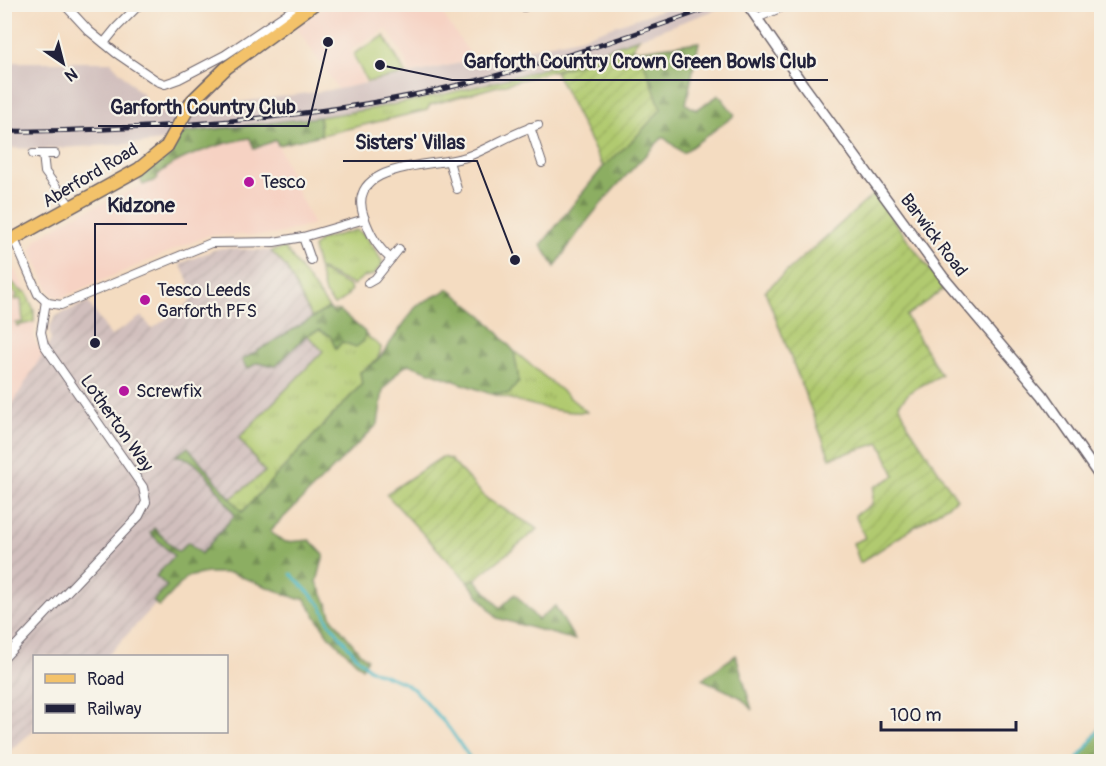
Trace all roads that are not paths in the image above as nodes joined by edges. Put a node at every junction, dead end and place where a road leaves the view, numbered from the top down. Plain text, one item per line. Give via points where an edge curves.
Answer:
1 (64, 4) edge
2 (140, 4) edge
3 (301, 4) edge
4 (314, 4) edge
5 (533, 4) edge
6 (747, 4) edge
7 (789, 4) edge
8 (513, 5) edge
9 (757, 18) junction
10 (104, 43) junction
11 (33, 154) dead end
12 (43, 154) junction
13 (55, 154) dead end
14 (449, 161) junction
15 (542, 163) dead end
16 (457, 189) dead end
17 (71, 207) junction
18 (365, 219) junction
19 (303, 237) junction
20 (10, 241) edge
21 (399, 249) dead end
22 (392, 258) junction
23 (310, 260) dead end
24 (368, 283) dead end
25 (46, 301) junction
26 (1101, 480) edge
27 (4, 658) edge

1 - 10 street
2 - 10 street
3 - 10 street via 225,55 165,84
4 - 17 main road, Aberford Road, bridge via 226,68 192,100 167,146 139,169
5 - 8 street
6 - 9 street, Barwick Road
7 - 9 street
9 - 26 street, Barwick Road via 944,278 1043,395
11 - 12 street
12 - 13 street
12 - 17 street via 45,172
14 - 15 street via 534,126
14 - 16 street
14 - 18 street via 378,176 363,196
17 - 20 main road, Aberford Road
18 - 19 street
18 - 22 street via 378,246
19 - 23 street
19 - 25 street via 267,243 211,243 68,303
20 - 25 street via 38,294
21 - 22 street
22 - 24 street
25 - 27 street, Lotherton Way via 41,332 44,345 143,487 146,502 139,516

